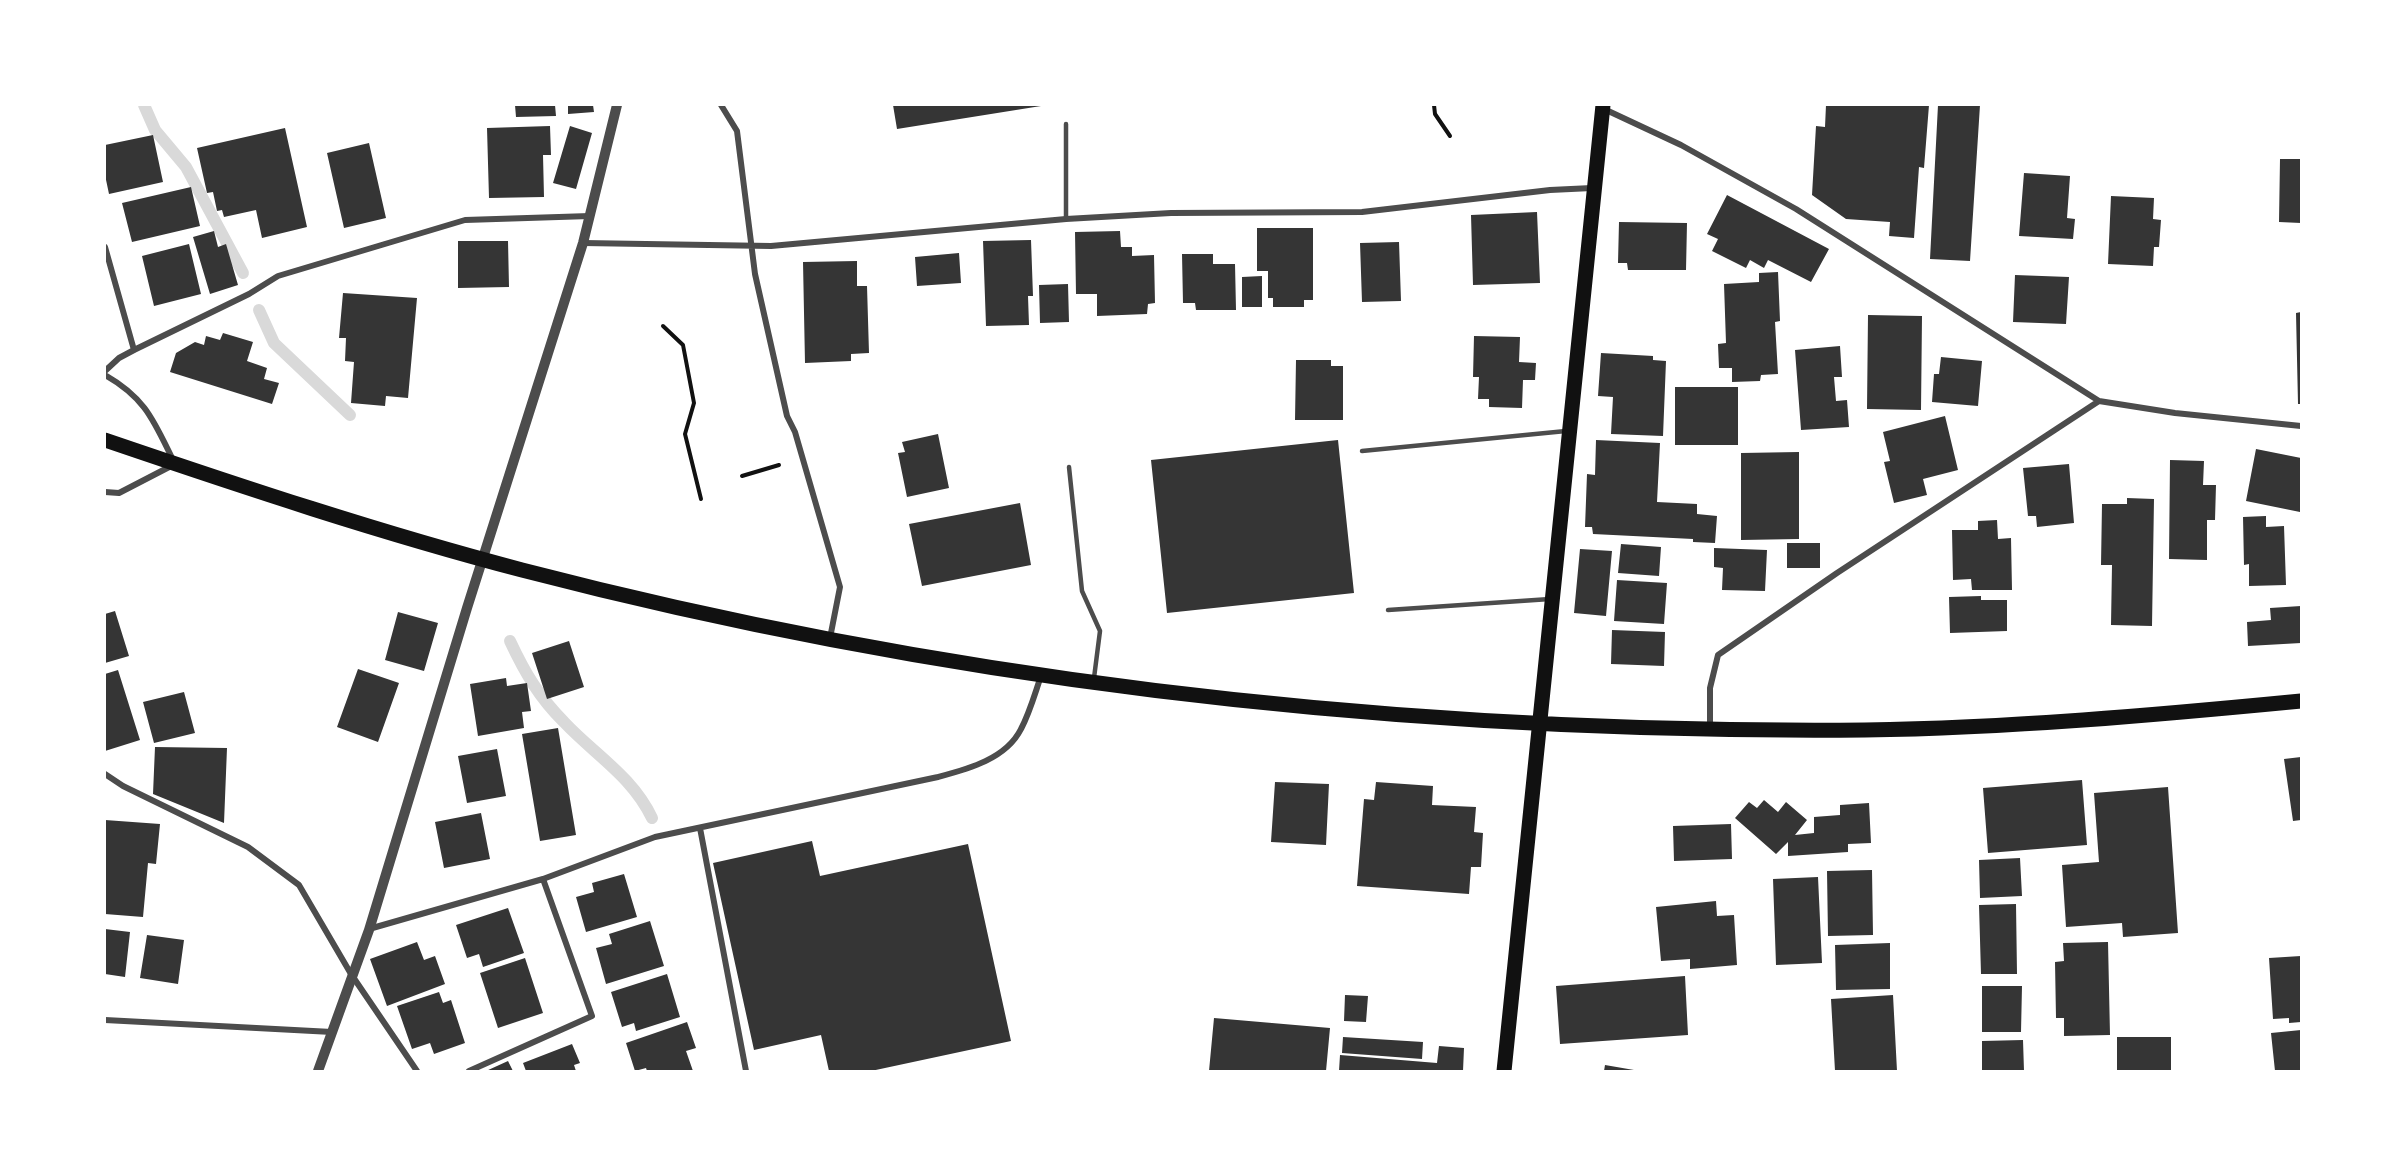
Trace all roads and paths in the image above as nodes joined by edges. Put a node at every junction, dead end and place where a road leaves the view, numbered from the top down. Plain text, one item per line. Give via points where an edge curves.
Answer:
1 (617, 105) edge
2 (721, 105) edge
3 (1434, 105) edge
4 (1603, 107) edge
5 (1065, 124) dead end
6 (1450, 136) dead end
7 (1596, 188) junction
8 (590, 216) junction
9 (1066, 219) junction
10 (583, 243) junction
11 (750, 246) junction
12 (105, 248) edge
13 (663, 326) dead end
14 (134, 350) junction
15 (105, 373) edge
16 (2099, 401) junction
17 (2301, 426) edge
18 (1571, 431) junction
19 (105, 440) edge
20 (1362, 451) dead end
21 (802, 459) junction
22 (175, 464) junction
23 (1069, 467) dead end
24 (742, 476) dead end
25 (105, 492) edge
26 (701, 499) dead end
27 (482, 558) junction
28 (1553, 599) junction
29 (1388, 610) dead end
30 (830, 638) junction
31 (1041, 675) junction
32 (1094, 683) junction
33 (2301, 701) edge
34 (1540, 724) junction
35 (1710, 728) junction
36 (105, 774) edge
37 (700, 828) junction
38 (543, 879) junction
39 (369, 930) junction
40 (351, 974) junction
41 (105, 1020) edge
42 (332, 1032) junction
43 (318, 1071) edge
44 (417, 1071) edge
45 (469, 1071) edge
46 (746, 1071) edge
47 (1504, 1071) edge

1 - 8 street
2 - 11 street via 737,131
3 - 6 path via 1435,114
4 - 7 main road
4 - 16 street via 1796,209
5 - 9 lane
7 - 9 street via 1362,212 1171,213
7 - 18 main road
8 - 10 street
8 - 14 street via 465,220 278,276
9 - 11 street
10 - 11 street
10 - 27 street
11 - 21 street via 787,416
12 - 14 street
13 - 26 path via 683,345 694,403 685,434
14 - 15 street via 118,358
15 - 22 street via 128,388 146,407
16 - 17 street
16 - 35 street via 1718,655 1710,688
18 - 20 lane
18 - 28 main road
19 - 22 main road
21 - 24 path
21 - 30 street via 840,587
22 - 25 street via 119,493
22 - 27 main road
23 - 32 lane via 1082,591 1100,631
27 - 30 main road
27 - 39 street
28 - 29 lane
28 - 34 main road
30 - 31 main road
31 - 32 main road
31 - 37 street via 1021,730 997,755 967,769
32 - 34 main road via 1376,714
33 - 35 main road via 2149,715 1869,730
34 - 35 main road
34 - 47 main road
36 - 40 street via 248,847 299,885
37 - 38 street via 655,837
37 - 46 street
38 - 39 street
38 - 45 street via 592,1016
39 - 40 street
40 - 42 street
40 - 44 street
41 - 42 street
42 - 43 street

